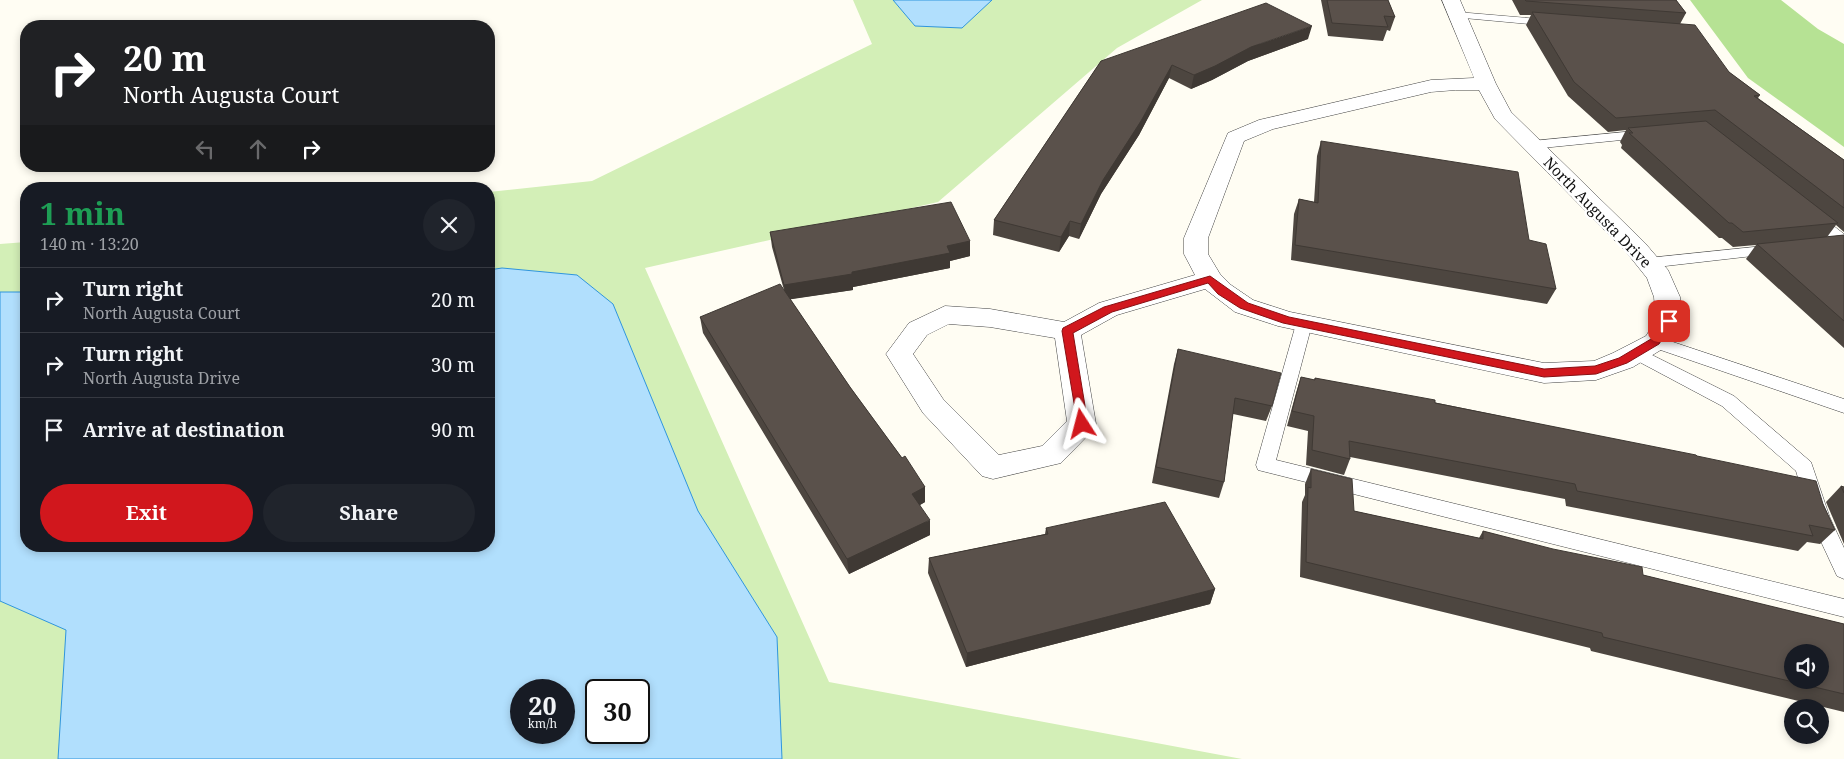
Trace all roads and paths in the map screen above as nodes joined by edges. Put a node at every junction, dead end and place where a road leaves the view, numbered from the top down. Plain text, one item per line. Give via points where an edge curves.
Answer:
1 (1454, 8) edge
2 (1564, 24) edge
3 (1486, 84) junction
4 (1661, 133) edge
5 (1532, 145) junction
6 (1799, 206) edge
7 (1844, 242) edge
8 (1824, 244) edge
9 (1785, 248) edge
10 (1648, 264) junction
11 (1210, 279) junction
12 (1304, 324) junction
13 (1067, 331) junction
14 (1646, 347) junction
15 (1844, 406) edge
16 (1844, 570) edge
17 (1844, 608) edge

1 - 2 lane
1 - 3 street, North Augusta Drive
3 - 5 street, North Augusta Drive via 1502,115
3 - 11 street via 1431,86 1266,124 1235,137 1196,238 1196,254
4 - 5 lane
5 - 10 street, North Augusta Drive via 1636,248
6 - 7 lane
7 - 8 lane
9 - 10 lane
10 - 14 street, North Augusta Drive via 1659,276 1668,297 1669,321
11 - 12 street via 1244,306
11 - 13 street via 1108,309
12 - 14 street via 1544,373 1596,370
12 - 17 lane via 1264,464
13 - 13 street via 990,318 945,315 918,329 899,354 933,406 993,468 1051,455 1082,424
14 - 15 lane
14 - 16 lane via 1728,401 1804,467 1820,518

